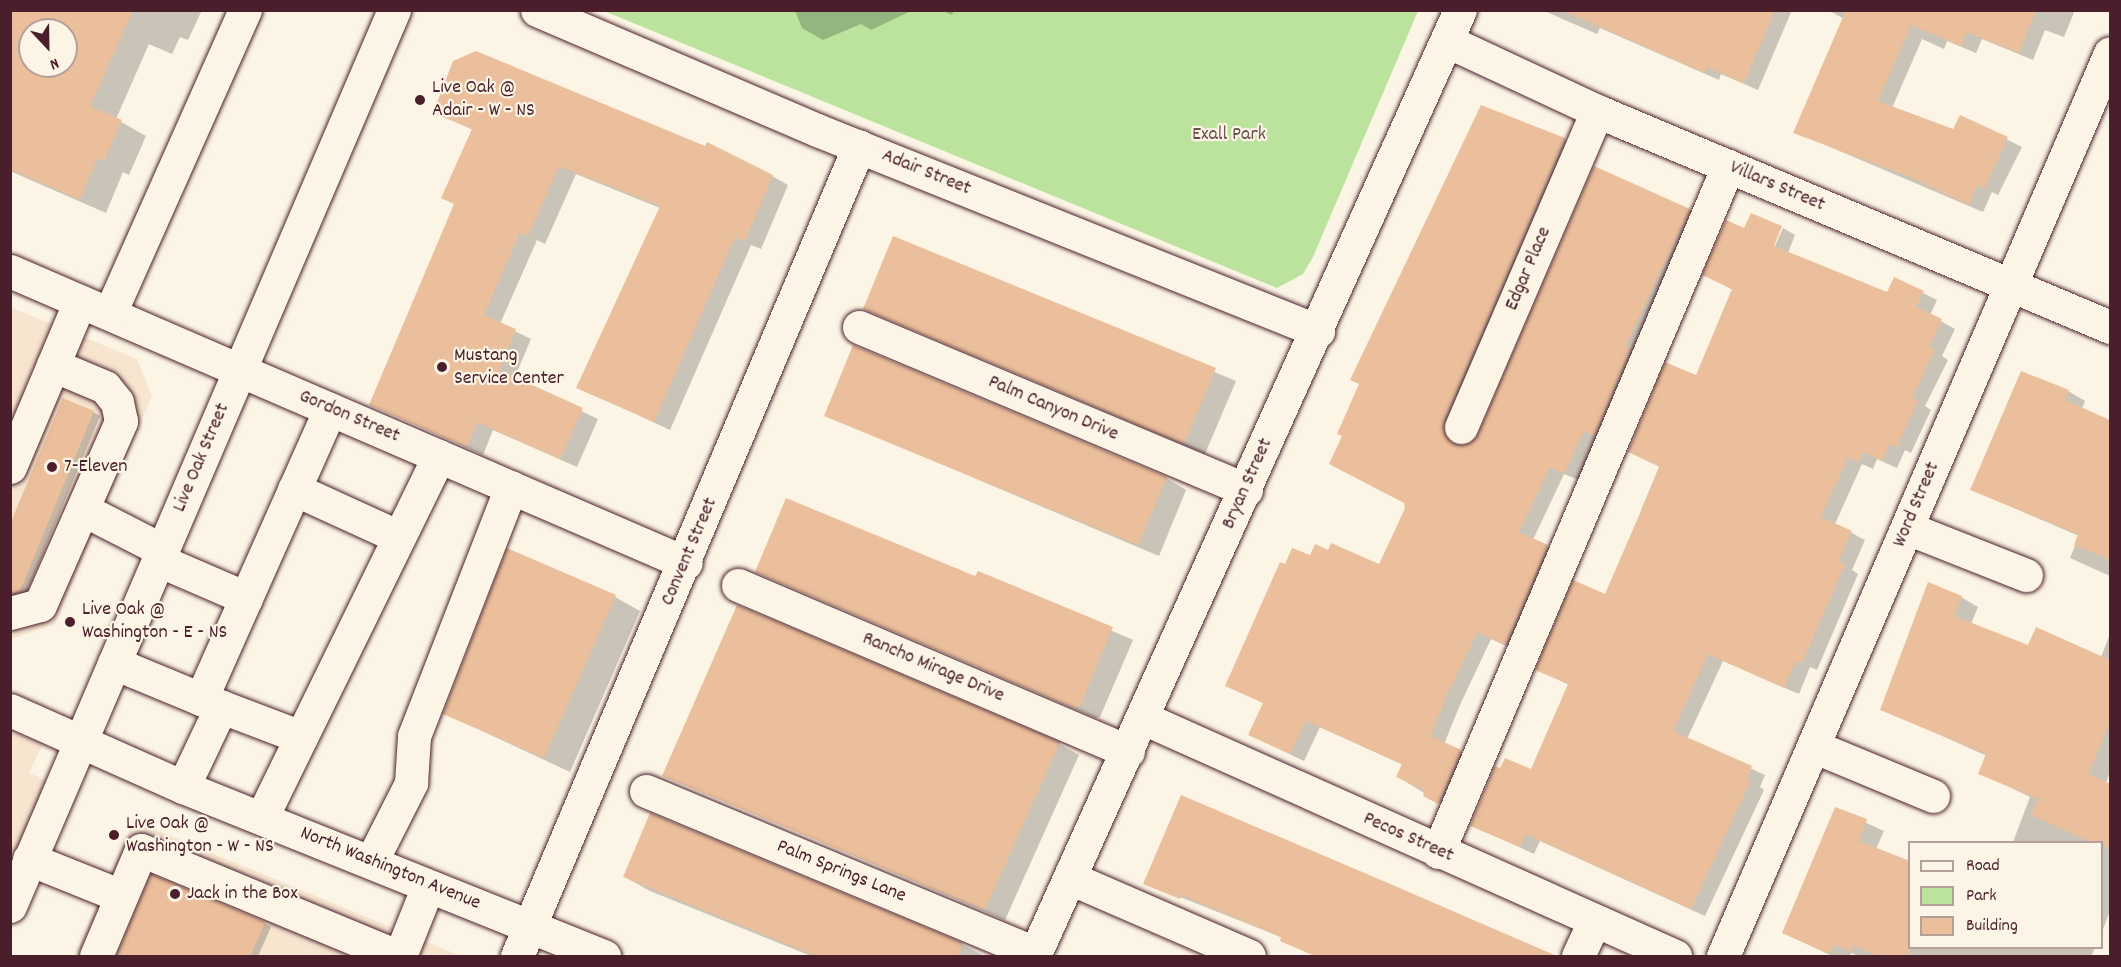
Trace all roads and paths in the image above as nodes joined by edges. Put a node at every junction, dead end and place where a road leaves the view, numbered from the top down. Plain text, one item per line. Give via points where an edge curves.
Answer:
1 (245, 10) edge
2 (394, 10) edge
3 (537, 10) edge
4 (1460, 10) edge
5 (1447, 40) junction
6 (2110, 53) edge
7 (1597, 111) junction
8 (859, 146) junction
9 (1728, 166) junction
10 (10, 271) edge
11 (2011, 285) junction
12 (80, 301) junction
13 (110, 313) junction
14 (859, 327) dead end
15 (2110, 327) edge
16 (1317, 331) junction
17 (53, 365) junction
18 (239, 369) junction
19 (330, 409) junction
20 (1461, 427) dead end
21 (439, 456) junction
22 (10, 467) edge
23 (511, 487) junction
24 (294, 489) junction
25 (1246, 490) junction
26 (84, 510) junction
27 (1907, 528) junction
28 (399, 537) junction
29 (160, 555) junction
30 (686, 563) junction
31 (2026, 575) dead end
32 (738, 585) dead end
33 (246, 598) junction
34 (10, 613) edge
35 (114, 663) junction
36 (211, 703) junction
37 (10, 710) edge
38 (1143, 718) junction
39 (301, 737) junction
40 (79, 742) junction
41 (1813, 746) junction
42 (1128, 751) junction
43 (183, 787) junction
44 (646, 791) dead end
45 (1933, 796) dead end
46 (262, 817) junction
47 (1438, 852) junction
48 (29, 859) junction
49 (371, 862) junction
50 (1070, 878) junction
51 (428, 886) junction
52 (121, 896) junction
53 (10, 906) edge
54 (1593, 921) junction
55 (530, 927) junction
56 (1035, 955) edge
57 (96, 957) edge
58 (398, 957) edge
59 (518, 957) edge
60 (604, 957) edge
61 (1249, 957) edge
62 (1578, 957) edge
63 (1675, 957) edge
64 (1723, 957) edge

1 - 13 street
2 - 18 street, Live Oak Street
3 - 8 street, Adair Street
4 - 5 street, Bryan Street
5 - 7 street, Villars Street
5 - 16 street, Bryan Street
6 - 11 street, Word Street
7 - 9 street, Villars Street
7 - 20 street, Edgar Place
8 - 16 street, Adair Street
8 - 30 street, Convent Street
9 - 11 street, Villars Street
9 - 47 street
10 - 12 street, Gordon Street
11 - 15 street, Villars Street
11 - 27 street, Word Street
12 - 13 street, Gordon Street
12 - 17 street
13 - 18 street, Gordon Street
14 - 25 street, Palm Canyon Drive
16 - 25 street, Bryan Street
17 - 22 street
17 - 26 street via 105,387 117,402 120,421
18 - 19 street, Gordon Street
18 - 29 street, Live Oak Street
19 - 21 street, Gordon Street
19 - 24 street
21 - 23 street, Gordon Street
21 - 28 street
23 - 30 street, Gordon Street
23 - 49 street via 414,736 411,783
24 - 28 street
24 - 33 street
25 - 38 street, Bryan Street
26 - 29 street
26 - 34 street via 40,605
27 - 31 street
27 - 41 street, Word Street
28 - 39 street
29 - 33 street
29 - 35 street, Live Oak Street
30 - 55 street, Convent Street
32 - 42 street, Rancho Mirage Drive
33 - 36 street
35 - 36 street
35 - 40 street, Live Oak Street
36 - 39 street
36 - 43 street
37 - 40 street, North Washington Avenue
38 - 42 street, Bryan Street
38 - 47 street, Pecos Street
39 - 46 street
40 - 43 street, North Washington Avenue
40 - 48 street, Live Oak Street
41 - 45 street
41 - 64 street, Word Street
42 - 50 street, Bryan Street
43 - 46 street, North Washington Avenue
44 - 56 street, Palm Springs Lane
46 - 49 street, North Washington Avenue
47 - 54 street, Pecos Street
48 - 52 street
48 - 53 street, Live Oak Street
49 - 51 street, North Washington Avenue
50 - 56 street, Bryan Street
50 - 61 street
51 - 55 street, North Washington Avenue
51 - 58 street
52 - 57 street
52 - 58 street via 141,850
54 - 62 street
54 - 63 street, Pecos Street
55 - 59 street, Convent Street
55 - 60 street, North Washington Avenue

